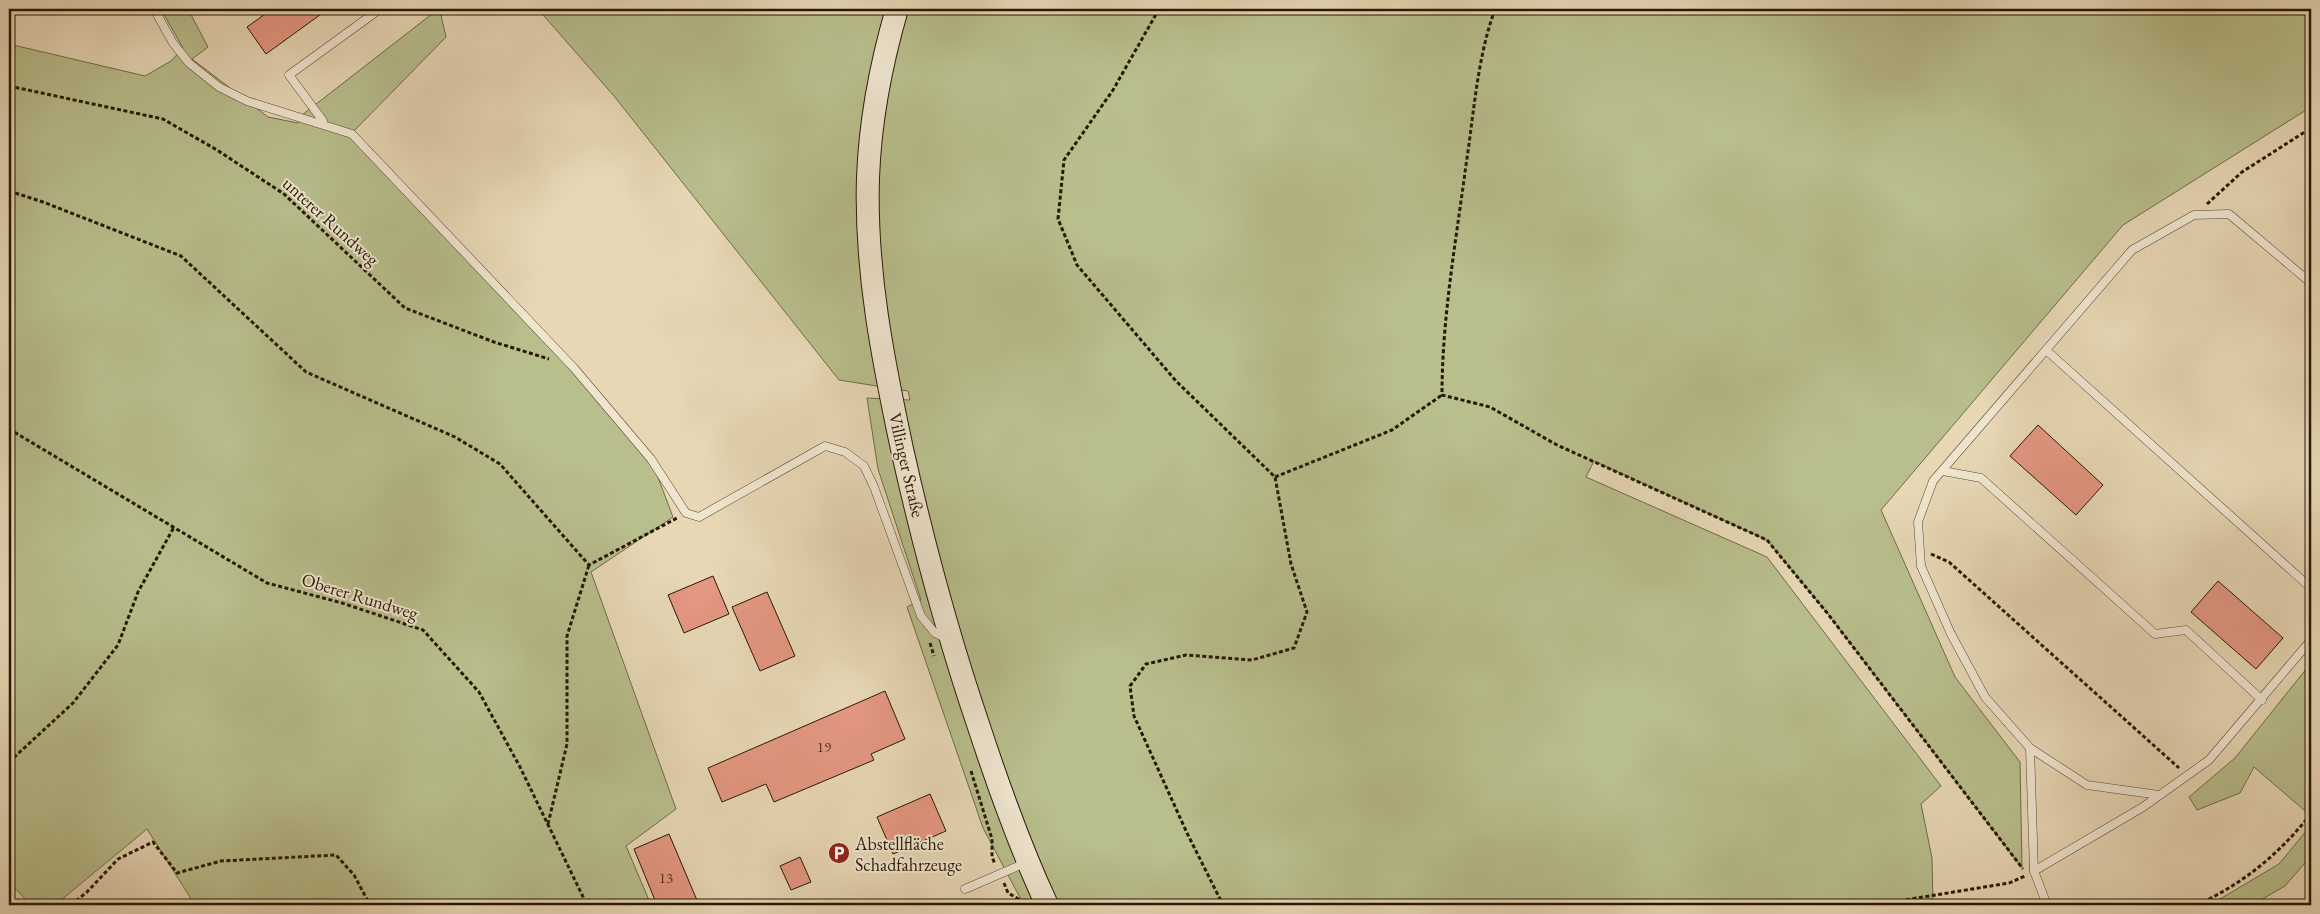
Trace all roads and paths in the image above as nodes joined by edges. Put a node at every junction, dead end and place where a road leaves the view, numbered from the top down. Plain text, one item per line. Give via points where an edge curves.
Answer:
1 (154, 9) edge
2 (380, 9) edge
3 (897, 9) edge
4 (1159, 9) edge
5 (1495, 9) edge
6 (9, 86) edge
7 (322, 123) junction
8 (2311, 128) edge
9 (9, 191) edge
10 (2194, 215) junction
11 (2311, 283) edge
12 (2046, 350) junction
13 (574, 368) junction
14 (1442, 395) junction
15 (9, 428) edge
16 (1943, 471) junction
17 (1275, 477) junction
18 (686, 513) junction
19 (174, 527) junction
20 (1920, 549) junction
21 (589, 565) junction
22 (2311, 588) edge
23 (921, 616) junction
24 (951, 640) junction
25 (2311, 640) edge
26 (936, 663) dead end
27 (2262, 700) junction
28 (2030, 748) junction
29 (9, 762) edge
30 (970, 766) dead end
31 (2186, 776) junction
32 (2159, 796) junction
33 (2311, 814) edge
34 (548, 824) junction
35 (1027, 862) junction
36 (2034, 871) junction
37 (999, 874) junction
38 (964, 889) dead end
39 (9, 896) edge
40 (17, 905) edge
41 (72, 905) edge
42 (370, 905) edge
43 (587, 905) edge
44 (1027, 905) edge
45 (1047, 905) edge
46 (1224, 905) edge
47 (1874, 905) edge
48 (2047, 905) edge
49 (2197, 905) edge

1 - 7 lane via 173,43 189,63 220,87 247,101
2 - 7 lane via 289,76
3 - 24 main road, Villinger Straße via 874,105 868,178 869,247 879,331 912,496
4 - 17 path via 1113,90 1064,160 1058,219 1077,265 1176,381
5 - 14 path via 1484,39 1461,204 1442,351
6 - 13 path, unterer Rundweg via 162,119 218,150 284,194 405,308
7 - 13 lane via 352,134
8 - 10 path via 2242,172
9 - 21 path via 181,256 306,372 455,437 500,464
10 - 11 lane via 2229,214
10 - 12 lane via 2132,250
12 - 16 lane
12 - 22 lane
13 - 18 lane via 651,459
14 - 17 path via 1392,430
14 - 36 path via 1490,406 1557,445 1767,540 1828,614 2022,868
15 - 19 path, Oberer Rundweg
16 - 20 lane via 1933,481 1918,522
16 - 27 lane via 1981,478 2155,634 2186,630
17 - 46 path via 1291,564 1307,612 1294,648 1252,660 1186,655 1146,664 1130,686 1134,716
18 - 21 path
18 - 23 lane via 699,517 715,510 825,446 845,452 864,466 874,487
19 - 29 path via 138,592 118,645 73,703
19 - 34 path, Oberer Rundweg via 267,583 423,630 479,692
20 - 28 lane via 1920,566 1985,697
20 - 31 path via 1949,562
21 - 34 path via 568,636 567,744
23 - 24 lane via 935,633
23 - 26 path
24 - 35 main road, Villinger Straße via 999,788
25 - 27 lane
27 - 31 lane via 2209,760
28 - 32 lane via 2087,785
28 - 36 lane
30 - 37 path
31 - 32 lane
32 - 36 lane
33 - 49 path via 2290,840 2256,871
34 - 43 path, Oberer Rundweg
35 - 37 lane
35 - 45 main road, Villinger Straße
36 - 47 path via 2009,883
36 - 48 lane
37 - 38 lane
37 - 44 path via 1008,893
39 - 40 path
41 - 42 path via 118,859 153,842 178,873 221,861 336,856 354,875

